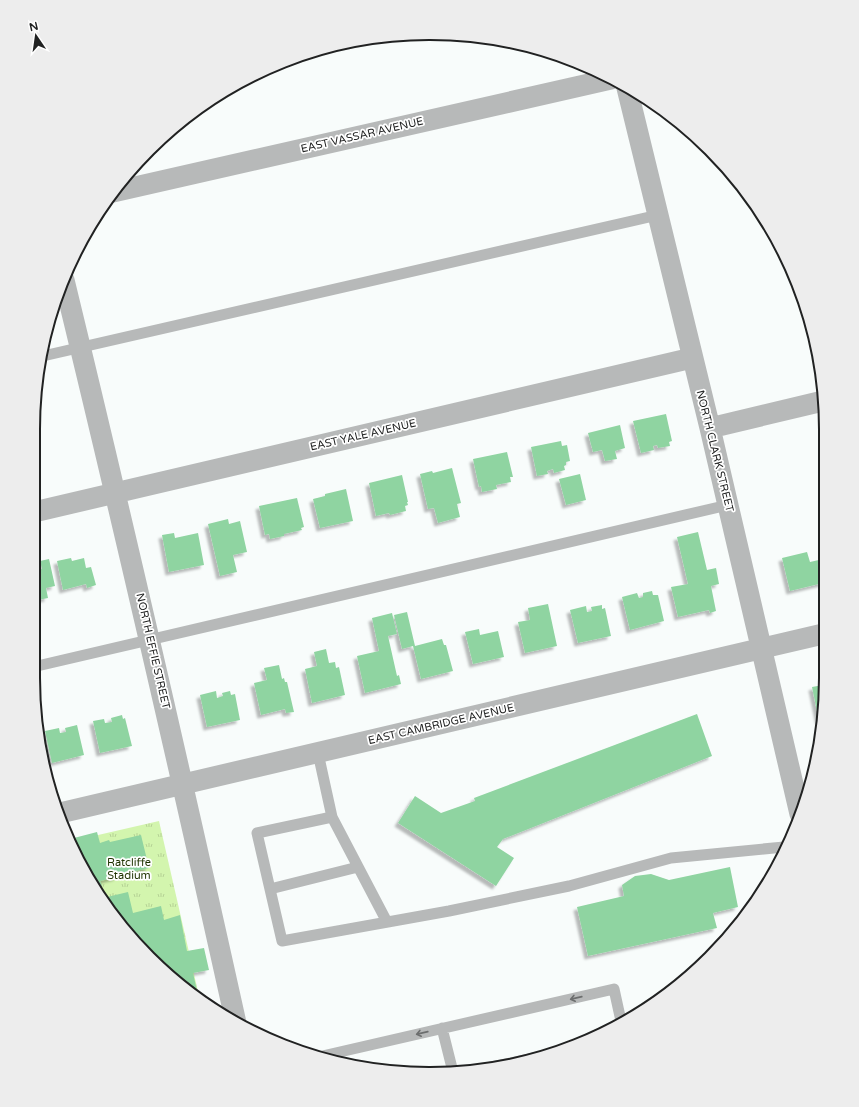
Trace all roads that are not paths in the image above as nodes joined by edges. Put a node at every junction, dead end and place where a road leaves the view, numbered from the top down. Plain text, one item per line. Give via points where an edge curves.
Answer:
1 (604, 81) edge
2 (629, 95) edge
3 (122, 190) edge
4 (658, 215) junction
5 (66, 290) edge
6 (80, 348) junction
7 (47, 355) edge
8 (692, 358) junction
9 (818, 402) edge
10 (710, 428) junction
11 (116, 493) junction
12 (728, 505) junction
13 (40, 511) edge
14 (819, 635) edge
15 (150, 640) junction
16 (761, 648) junction
17 (40, 665) edge
18 (318, 753) junction
19 (184, 785) junction
20 (800, 797) edge
21 (64, 812) edge
22 (332, 817) junction
23 (780, 847) edge
24 (358, 867) junction
25 (270, 889) junction
26 (387, 922) junction
27 (234, 1014) edge
28 (620, 1017) edge
29 (442, 1028) junction
30 (330, 1054) edge
31 (452, 1066) edge

1 - 3 street, EAST VASSAR AVENUE
2 - 4 street, NORTH CLARK STREET
4 - 6 lane
4 - 8 street, NORTH CLARK STREET
5 - 6 street, NORTH EFFIE STREET
6 - 7 lane
6 - 11 street, NORTH EFFIE STREET
8 - 10 street, NORTH CLARK STREET
8 - 11 street, EAST YALE AVENUE
9 - 10 street
10 - 12 street, NORTH CLARK STREET
11 - 13 street, EAST YALE AVENUE
11 - 15 street, NORTH EFFIE STREET
12 - 15 lane
12 - 16 street, NORTH CLARK STREET
14 - 16 street, EAST CAMBRIDGE AVENUE
15 - 17 lane
15 - 19 street, NORTH EFFIE STREET
16 - 18 street, EAST CAMBRIDGE AVENUE
16 - 20 street, NORTH CLARK STREET
18 - 19 street, EAST CAMBRIDGE AVENUE
18 - 22 lane
19 - 21 street, EAST CAMBRIDGE AVENUE
19 - 27 street, NORTH EFFIE STREET
22 - 24 lane
22 - 25 lane via 257,834
23 - 26 lane via 671,858 568,886
24 - 25 lane
24 - 26 lane
25 - 26 lane via 282,941
28 -> 29 lane via 614,989
29 -> 30 lane
29 - 31 lane

